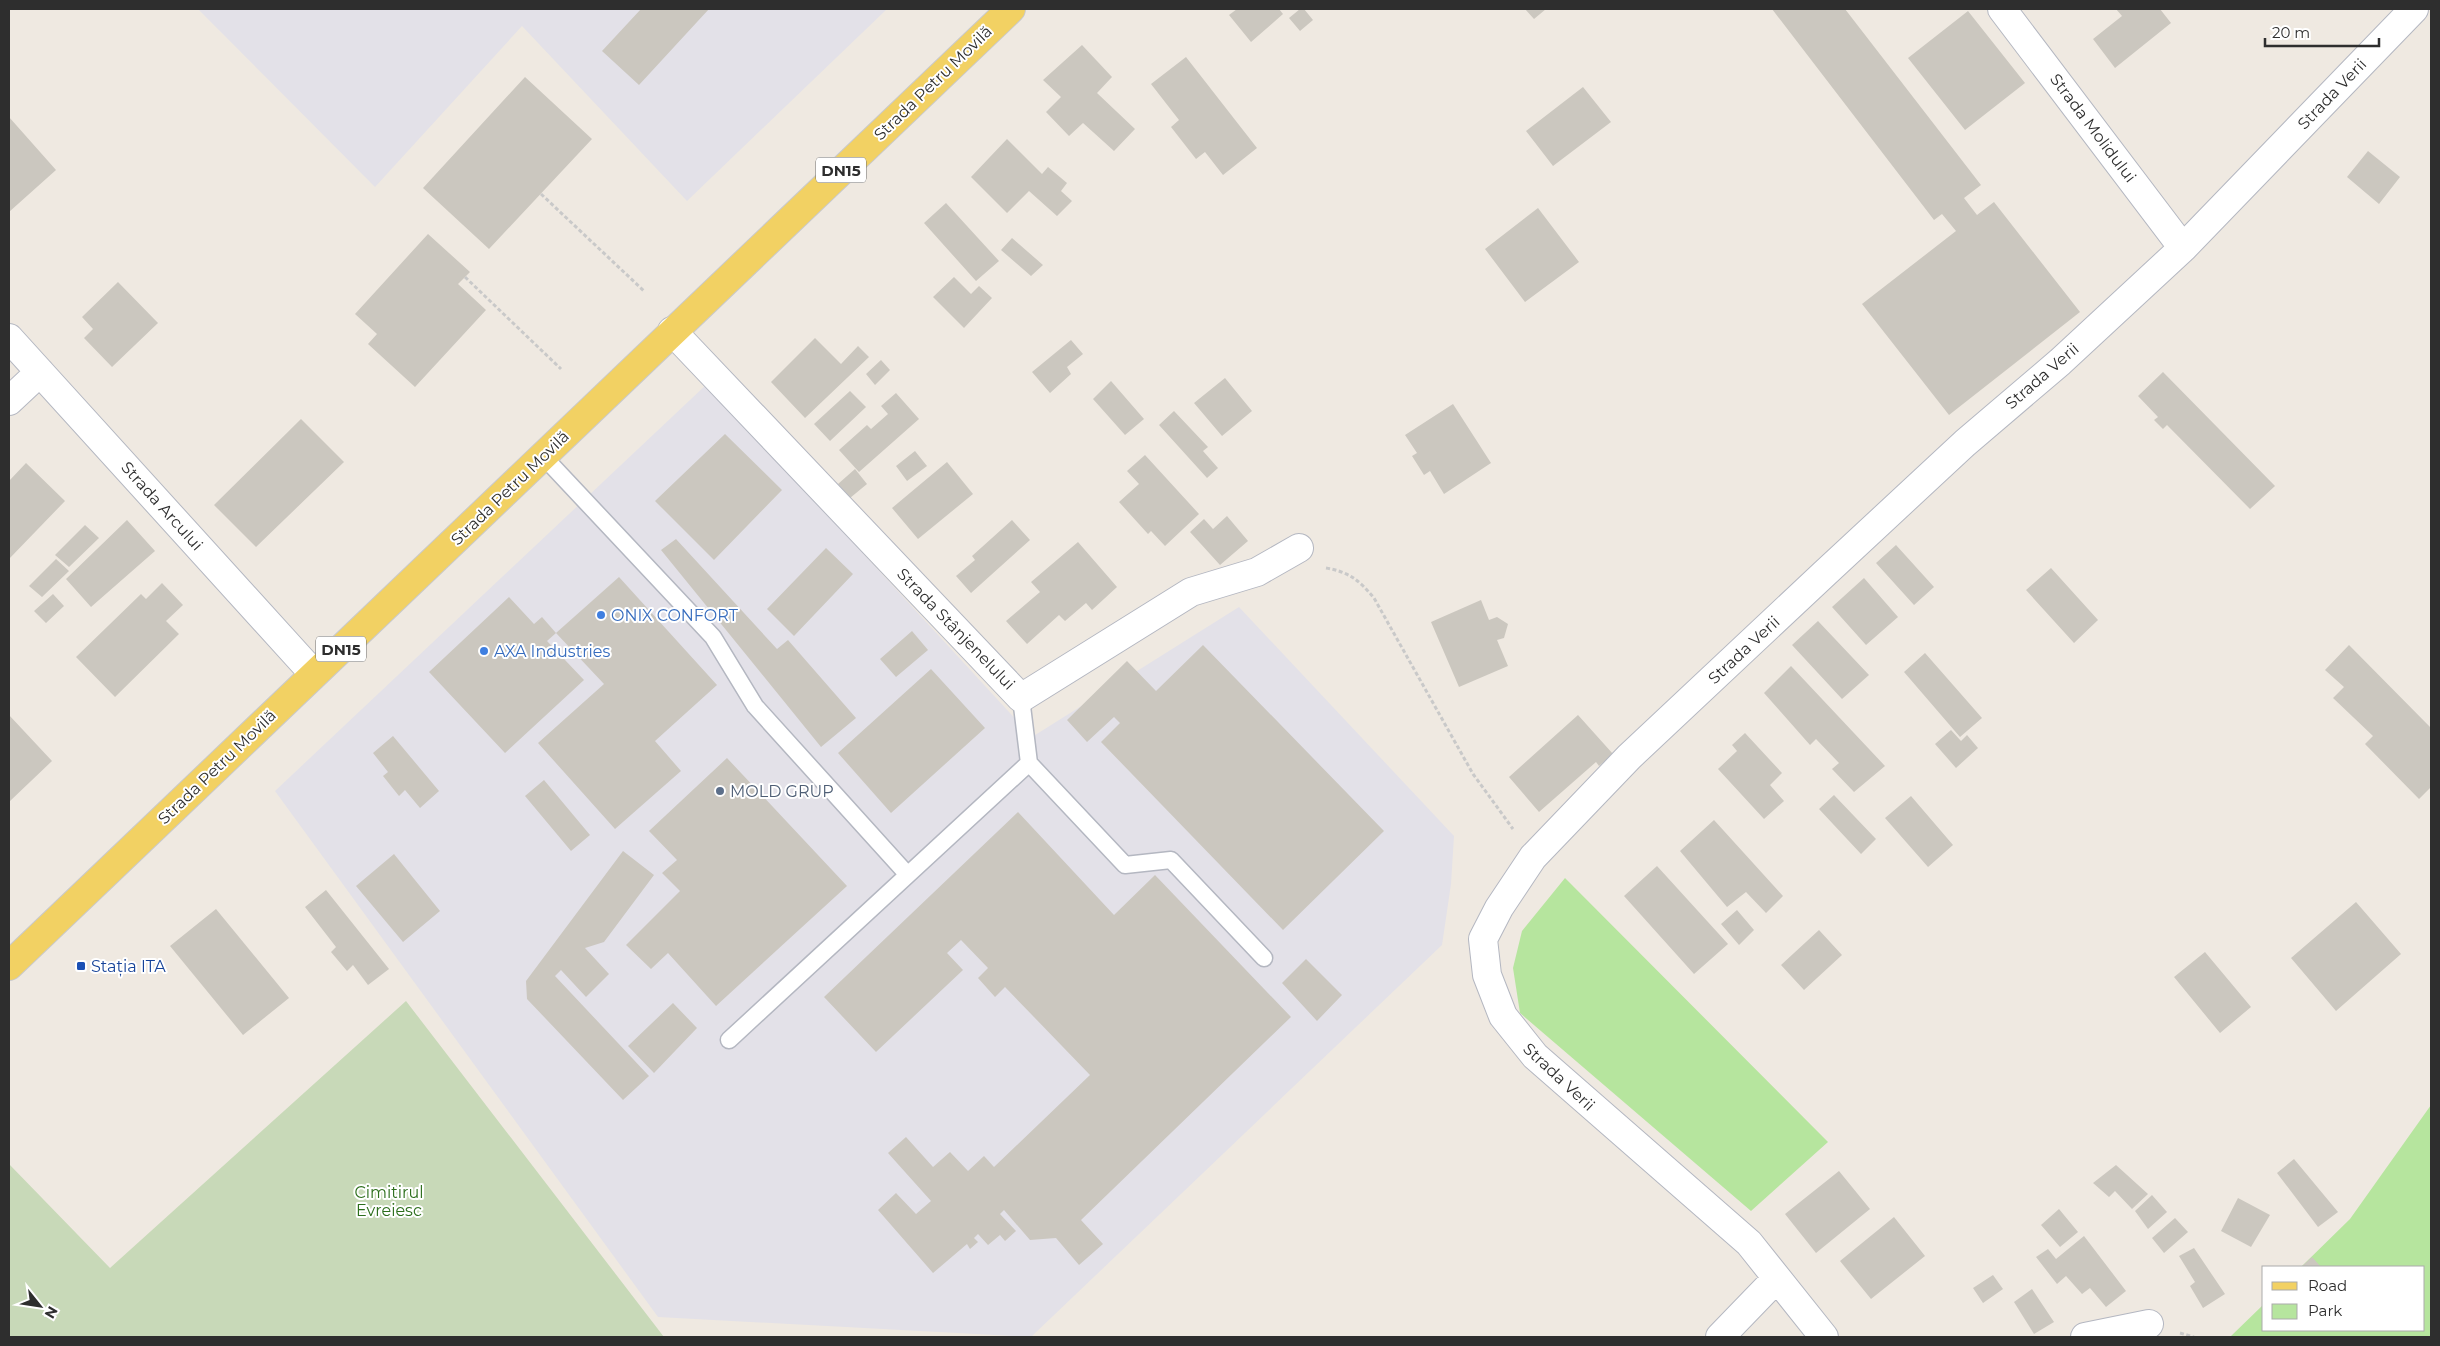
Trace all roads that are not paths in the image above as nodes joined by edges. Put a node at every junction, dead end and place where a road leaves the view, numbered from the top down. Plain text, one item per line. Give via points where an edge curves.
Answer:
1 (1011, 9) edge
2 (2002, 9) edge
3 (2414, 9) edge
4 (2183, 248) junction
5 (672, 331) junction
6 (9, 338) edge
7 (40, 372) junction
8 (9, 401) edge
9 (543, 456) junction
10 (1299, 548) road end
11 (314, 674) junction
12 (1021, 698) junction
13 (1029, 763) junction
14 (907, 874) junction
15 (1264, 958) dead end
16 (9, 966) edge
17 (729, 1040) dead end
18 (1776, 1279) junction
19 (2149, 1324) dead end
20 (1720, 1337) edge
21 (1824, 1337) edge
22 (2084, 1337) edge

1 - 5 main road, Strada Petru Movilă / DN15
2 - 4 street, Strada Molidului
3 - 4 street, Strada Verii
4 - 18 street, Strada Verii via 2060,362 1966,443 1629,757 1533,857 1483,939 1487,976 1503,1016 1535,1056 1749,1243
5 - 9 main road, Strada Petru Movilă / DN15
5 - 12 street, Strada Stânjenelului
6 - 7 street, Strada Arcului
7 - 8 street
7 - 11 street, Strada Arcului
9 - 11 main road, Strada Petru Movilă / DN15
9 - 14 lane via 713,637 755,706
10 - 12 street, Strada Stânjenelului via 1256,572 1190,592
11 - 16 main road, Strada Petru Movilă / DN15
12 - 13 lane
13 - 14 lane
13 - 15 lane via 1125,865 1171,860
14 - 17 lane
18 - 20 street
18 - 21 street, Strada Verii
19 - 22 street

